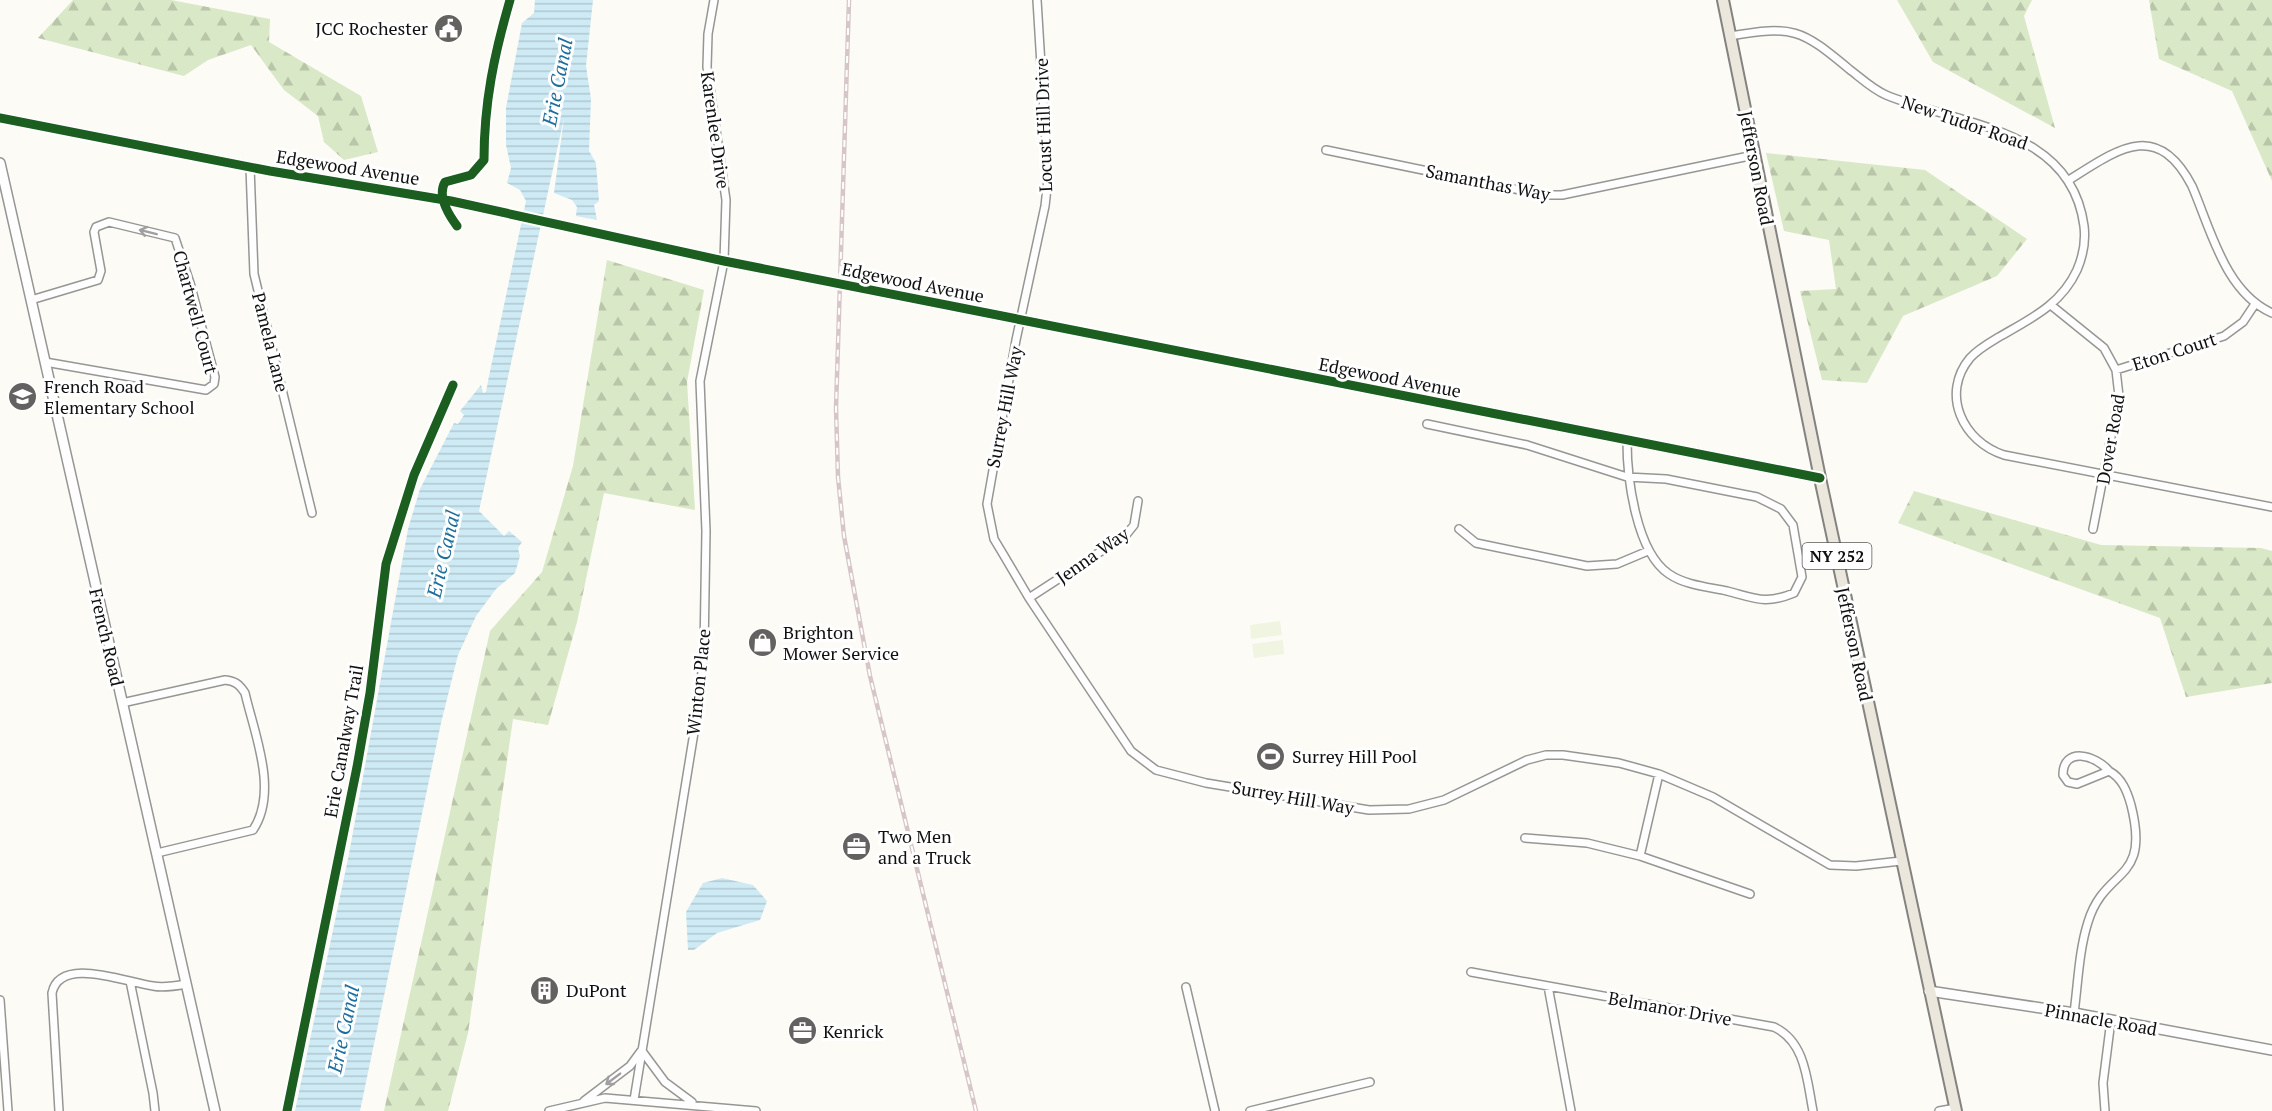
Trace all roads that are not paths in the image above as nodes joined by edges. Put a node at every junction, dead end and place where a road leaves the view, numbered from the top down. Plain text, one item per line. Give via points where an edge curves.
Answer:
1 (714, 0) edge
2 (1037, 0) edge
3 (1723, 0) edge
4 (1730, 36) junction
5 (0, 118) edge
6 (1326, 150) dead end
7 (1754, 155) junction
8 (0, 163) edge
9 (250, 167) junction
10 (2069, 180) junction
11 (724, 261) junction
12 (31, 300) junction
13 (2255, 304) junction
14 (2052, 306) junction
15 (2272, 313) edge
16 (1021, 320) junction
17 (45, 362) junction
18 (2116, 370) junction
19 (1427, 424) dead end
20 (1627, 441) junction
21 (2104, 475) junction
22 (1627, 477) junction
23 (1820, 478) junction
24 (1138, 501) dead end
25 (2272, 507) edge
26 (312, 513) dead end
27 (1459, 529) dead end
28 (2093, 529) dead end
29 (1648, 551) junction
30 (1029, 598) junction
31 (122, 703) junction
32 (2109, 771) junction
33 (1659, 774) junction
34 (1525, 838) dead end
35 (157, 853) junction
36 (1640, 856) junction
37 (1901, 861) junction
38 (1750, 894) dead end
39 (1471, 972) dead end
40 (130, 981) junction
41 (186, 984) junction
42 (1548, 986) junction
43 (1186, 987) dead end
44 (1929, 992) junction
45 (0, 1000) edge
46 (2074, 1013) junction
47 (2111, 1020) junction
48 (2272, 1050) edge
49 (642, 1051) junction
50 (1370, 1082) dead end
51 (634, 1100) junction
52 (580, 1104) junction
53 (695, 1104) junction
54 (1956, 1109) edge
55 (8, 1111) edge
56 (59, 1111) edge
57 (154, 1111) edge
58 (214, 1111) edge
59 (549, 1111) edge
60 (756, 1111) edge
61 (1215, 1111) edge
62 (1250, 1111) edge
63 (1571, 1111) edge
64 (1813, 1111) edge
65 (1939, 1111) edge
66 (2104, 1111) edge

1 - 11 street, Karenlee Drive via 707,67 726,200
2 - 16 street, Locust Hill Drive via 1048,180
3 - 4 main road, Jefferson Road / NY 252
4 - 7 main road, Jefferson Road / NY 252
4 - 10 street, New Tudor Road via 1778,30 1804,34 1876,89 2026,142 2049,157
5 - 9 street, Edgewood Avenue
6 - 7 street, Samanthas Way via 1544,195 1569,194
7 - 23 main road, Jefferson Road / NY 252
8 - 12 street, French Road
9 - 11 street, Edgewood Avenue via 491,210
9 - 26 street, Pamela Lane via 254,274
10 - 13 street via 2126,148 2150,146 2169,153 2192,186 2235,280
10 - 14 street, New Tudor Road via 2080,206 2084,249 2074,276
11 - 16 street, Edgewood Avenue
11 - 49 street, Winton Place via 700,381 706,531 699,702
12 - 17 street, French Road
17 -> 12 street, Chartwell Court via 206,390 214,384 215,377 176,238 109,222 100,224 94,232 101,272 98,280
13 - 15 street
13 - 18 street, Eton Court via 2242,322 2224,336
14 - 18 street, Dover Road via 2104,348
14 - 21 street via 1980,348 1964,367 1957,390 1964,425 1980,445 2004,455
16 - 20 street, Edgewood Avenue
16 - 30 street, Surrey Hill Way via 987,504 994,539
17 - 31 street, French Road
18 - 21 street, Dover Road via 2119,396
19 - 22 street via 1527,444
20 - 22 street
20 - 23 street, Edgewood Avenue
21 - 25 street
21 - 28 street, Dover Road
22 - 29 street
22 - 29 street via 1666,478 1770,502 1793,525 1801,582 1794,593 1772,601 1682,580 1659,566
23 - 37 main road, Jefferson Road / NY 252
24 - 30 street, Jenna Way via 1134,525 1126,535
27 - 29 street via 1476,543 1587,566 1617,564
30 - 33 street, Surrey Hill Way via 1117,733 1131,751 1156,770 1206,783 1369,810 1409,809 1444,800 1507,768 1546,755 1619,763
31 - 35 street, French Road
31 - 35 street via 225,680 240,685 245,693 263,774 264,794 258,823 253,830
32 - 32 street via 2077,784 2062,775 2066,762 2079,756 2097,760
32 - 46 street via 2121,780 2129,797 2136,846 2127,869 2091,912
33 - 36 street
33 - 37 street, Surrey Hill Way via 1713,797 1830,865
34 - 36 street via 1587,843
35 - 41 street, French Road
36 - 38 street
37 - 44 main road, Jefferson Road / NY 252
39 - 42 street, Belmanor Drive
40 - 41 street via 162,987
40 - 56 street via 79,972 66,974 54,984
40 - 57 street
41 - 58 street, French Road
42 - 63 street
42 - 64 street, Belmanor Drive via 1780,1030 1802,1056
43 - 61 street
44 - 46 street, Pinnacle Road
44 - 54 main road, Jefferson Road / NY 252
45 - 55 street
46 - 47 street, Pinnacle Road
47 - 48 street, Pinnacle Road
47 - 66 street via 2103,1083
49 - 51 street, Winton Place
49 -> 52 street via 630,1066
49 - 53 street via 665,1082
50 - 62 street
51 - 52 street via 605,1098
51 - 53 street
52 - 59 street
53 - 60 street
54 - 65 street

